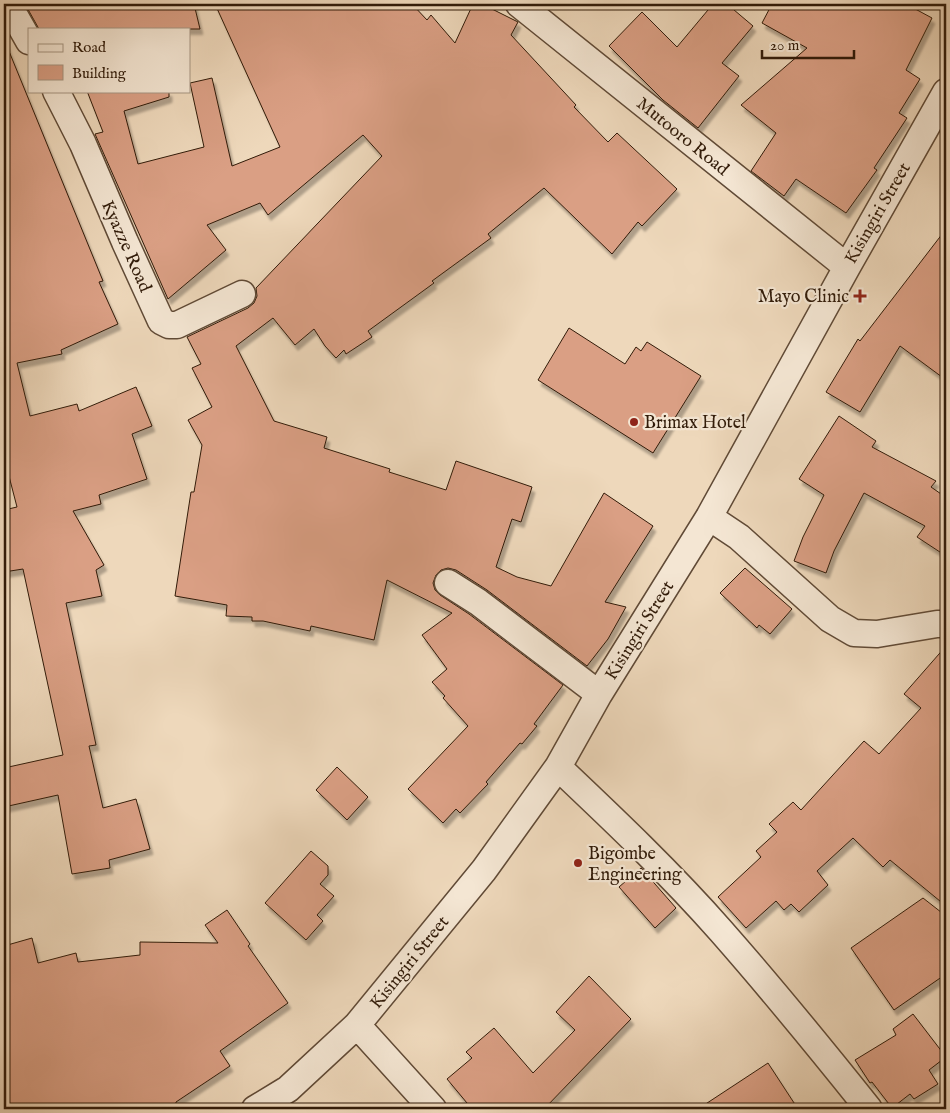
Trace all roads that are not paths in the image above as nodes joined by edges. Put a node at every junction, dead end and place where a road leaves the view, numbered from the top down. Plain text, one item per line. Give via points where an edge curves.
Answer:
1 (8, 4) edge
2 (519, 4) edge
3 (28, 39) edge
4 (57, 92) edge
5 (946, 92) edge
6 (847, 268) junction
7 (242, 294) dead end
8 (708, 517) junction
9 (448, 583) dead end
10 (946, 624) edge
11 (599, 694) junction
12 (558, 767) junction
13 (357, 1025) junction
14 (255, 1109) edge
15 (433, 1109) edge
16 (868, 1109) edge

1 - 3 street
2 - 6 street, Mutooro Road
4 - 7 street, Kyazze Road via 83,144 161,321 178,325
5 - 6 street, Kisingiri Street
6 - 8 street, Kisingiri Street
8 - 10 street via 739,538 830,619 854,633 877,634
8 - 11 street, Kisingiri Street
9 - 11 street
11 - 12 street, Kisingiri Street
12 - 13 street, Kisingiri Street via 484,870
12 - 16 street via 657,862 721,930
13 - 14 street, Kisingiri Street via 288,1090
13 - 15 street

